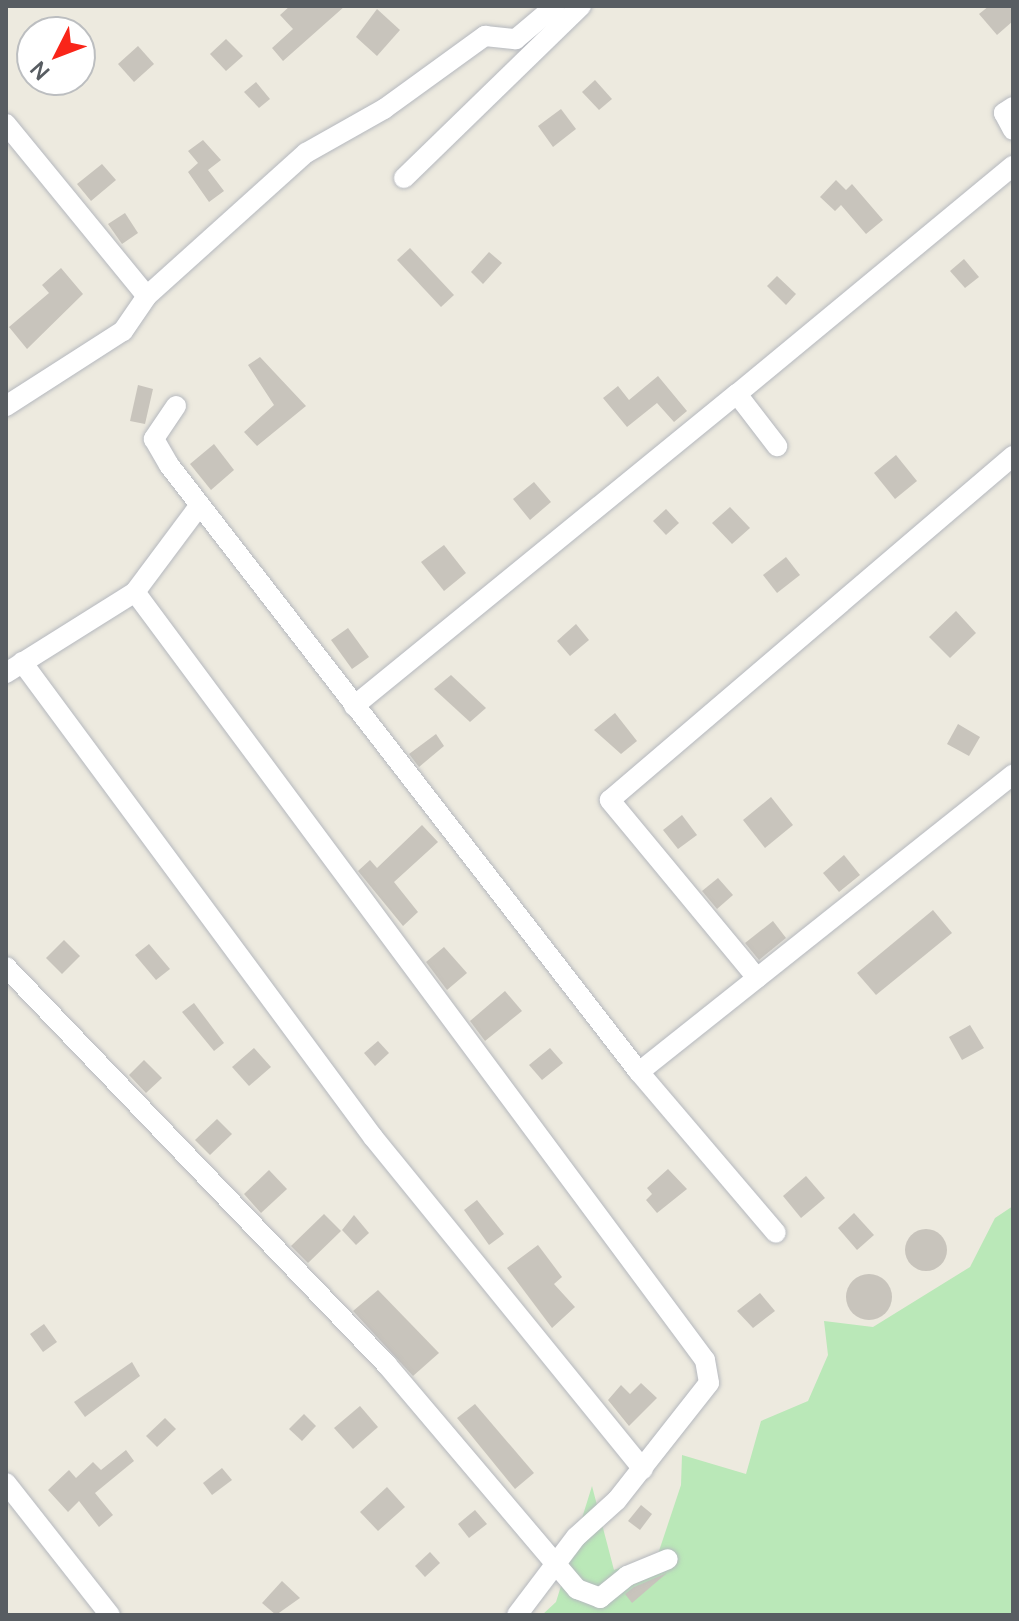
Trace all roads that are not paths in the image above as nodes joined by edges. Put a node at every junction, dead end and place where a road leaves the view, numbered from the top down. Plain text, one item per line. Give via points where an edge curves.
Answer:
1 (555, 6) edge
2 (581, 6) edge
3 (1013, 107) edge
4 (6, 124) edge
5 (1013, 130) edge
6 (1013, 166) edge
7 (404, 178) dead end
8 (147, 296) junction
9 (737, 394) junction
10 (6, 406) edge
11 (176, 406) dead end
12 (777, 446) dead end
13 (1013, 456) edge
14 (199, 506) junction
15 (135, 592) junction
16 (14, 667) edge
17 (354, 706) junction
18 (1013, 774) edge
19 (6, 967) edge
20 (757, 978) junction
21 (639, 1072) junction
22 (776, 1233) dead end
23 (643, 1469) junction
24 (6, 1483) edge
25 (668, 1559) dead end
26 (555, 1562) junction
27 (110, 1615) edge
28 (517, 1615) edge

1 - 8 street via 516,39 485,36 384,109 306,153
2 - 7 street
3 - 5 street via 1004,113
4 - 8 street
6 - 9 street
8 - 10 street via 123,331
9 - 12 street
9 - 17 street
11 - 14 street via 154,439
13 - 20 street via 610,800
14 - 15 street
14 - 17 street
15 - 16 street
15 - 23 street via 705,1360 709,1383
16 - 23 street via 373,1137
17 - 21 street
18 - 20 street
19 - 26 street via 387,1365
20 - 21 street
21 - 22 street
23 - 26 street
24 - 27 street
25 - 26 street via 627,1576 600,1598 577,1589
26 - 28 street

